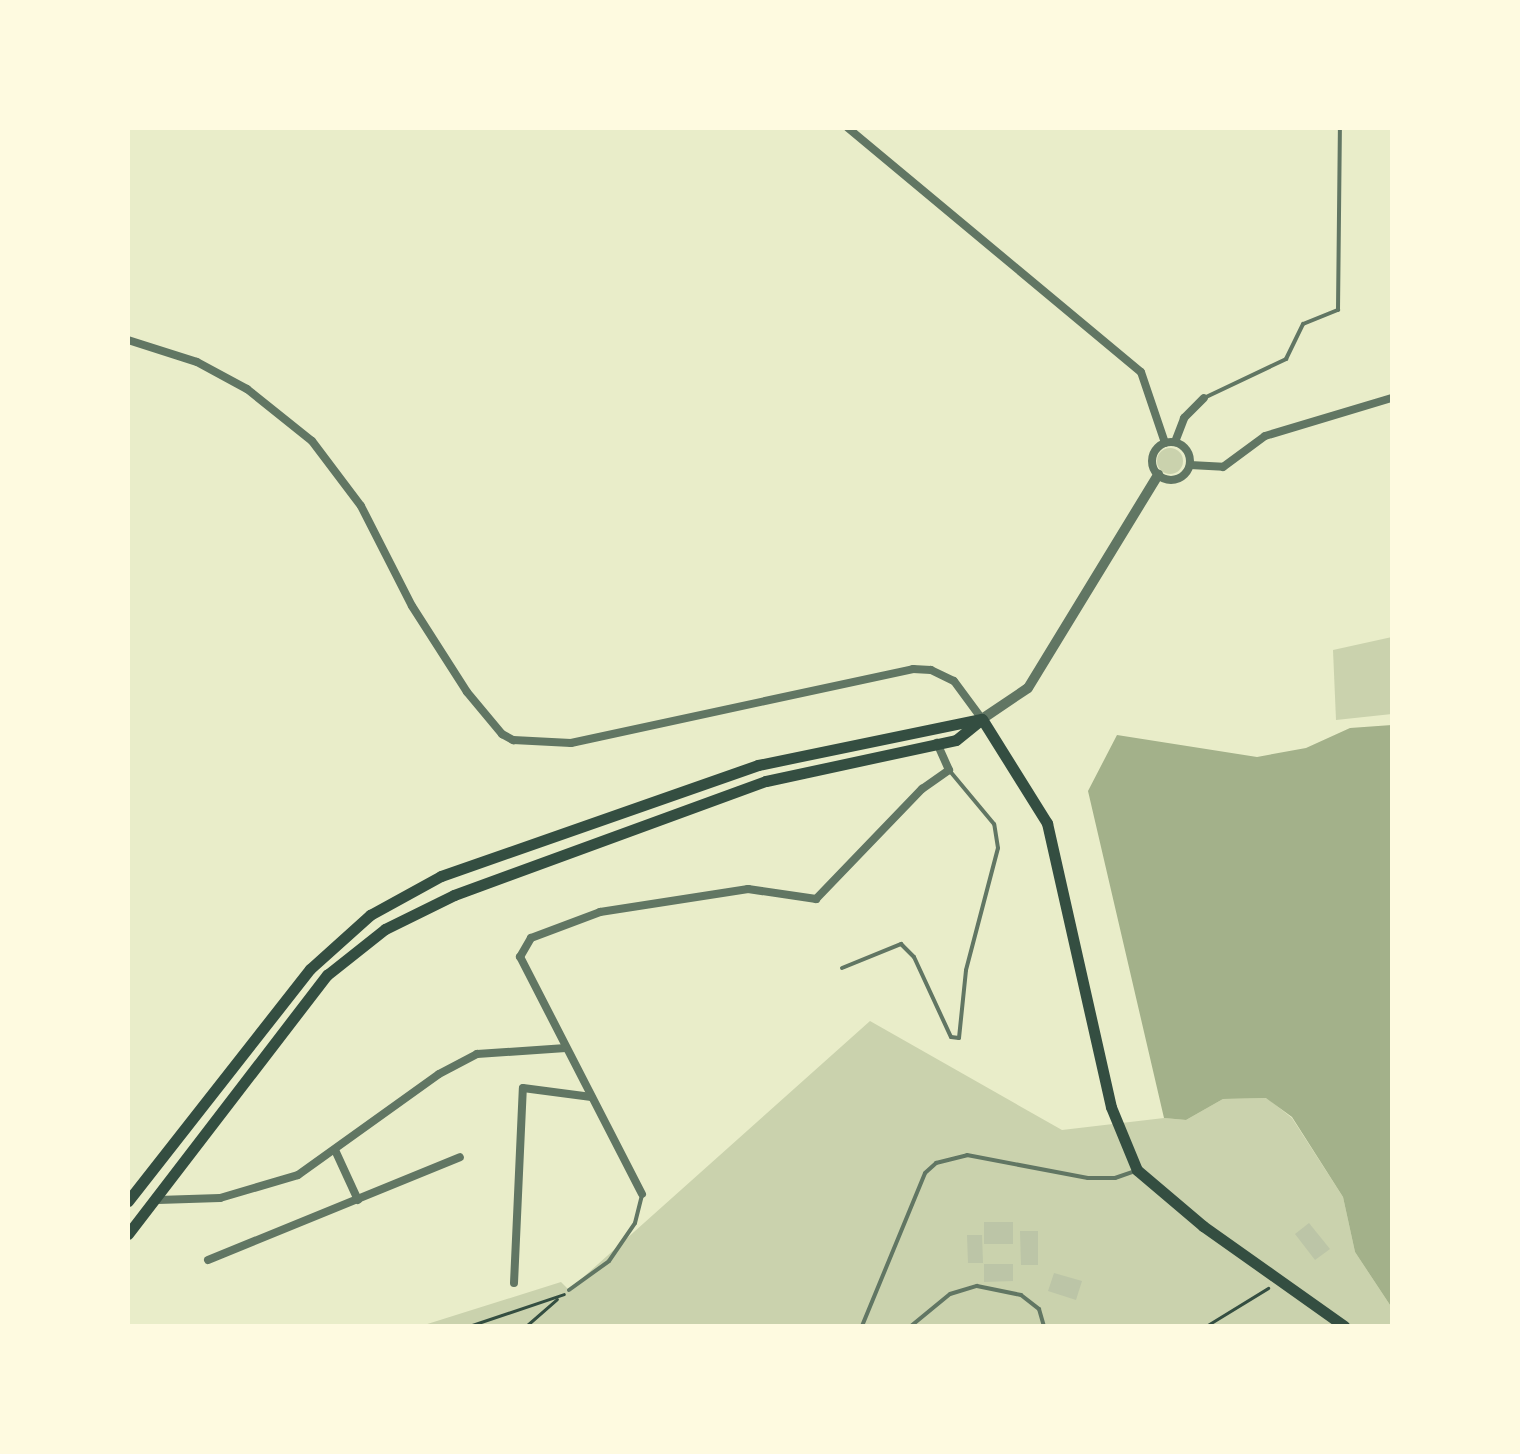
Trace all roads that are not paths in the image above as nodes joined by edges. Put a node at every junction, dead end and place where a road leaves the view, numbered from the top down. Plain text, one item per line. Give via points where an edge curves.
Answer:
1 (848, 128) edge
2 (1340, 128) edge
3 (128, 340) edge
4 (1204, 398) joint
5 (1392, 398) edge
6 (1170, 442) junction
7 (1190, 465) junction
8 (1158, 475) junction
9 (982, 719) junction
10 (937, 743) junction
11 (949, 770) junction
12 (842, 968) dead end
13 (566, 1048) junction
14 (591, 1097) junction
15 (335, 1150) junction
16 (460, 1157) dead end
17 (1137, 1170) junction
18 (642, 1194) joint
19 (158, 1200) junction
20 (358, 1200) junction
21 (128, 1201) edge
22 (128, 1234) edge
23 (208, 1260) dead end
24 (514, 1283) dead end
25 (569, 1290) road end
26 (862, 1326) edge
27 (911, 1326) edge
28 (1044, 1326) edge
29 (1344, 1326) edge

1 - 6 street via 1141,372
2 - 4 lane via 1338,310 1303,324 1286,359
3 - 9 street via 197,362 234,382 270,404 312,441 361,506 412,606 467,692 513,740 571,743 913,669 931,670 954,681
4 - 6 street
5 - 7 street via 1265,436 1223,467
6 - 7 street via 1186,449
6 - 8 street via 1151,460
7 - 8 street via 1174,480
8 - 9 street via 1028,688
9 - 10 main road via 956,740
9 - 17 main road via 1047,823 1111,1107
9 - 21 main road via 758,765 441,876 370,915 310,969
10 - 11 street
10 - 19 main road via 766,781 454,895 385,929 327,975
11 - 12 lane via 994,824 998,848 966,970 959,1038 951,1037 914,957 901,944
11 - 13 street via 922,789 816,899 748,889 600,912 531,938 520,957
13 - 14 street
13 - 15 street via 477,1054 439,1074
14 - 18 street
14 - 24 street via 523,1088
15 - 19 street via 298,1175 220,1198
15 - 20 street
16 - 20 street
17 - 26 lane via 1115,1178 1088,1178 982,1156 950,1156 936,1163 925,1173
17 - 29 main road via 1203,1226
18 - 25 lane via 635,1223 609,1261
19 - 22 main road
20 - 23 street
27 - 28 lane via 950,1294 977,1286 1021,1295 1039,1309

